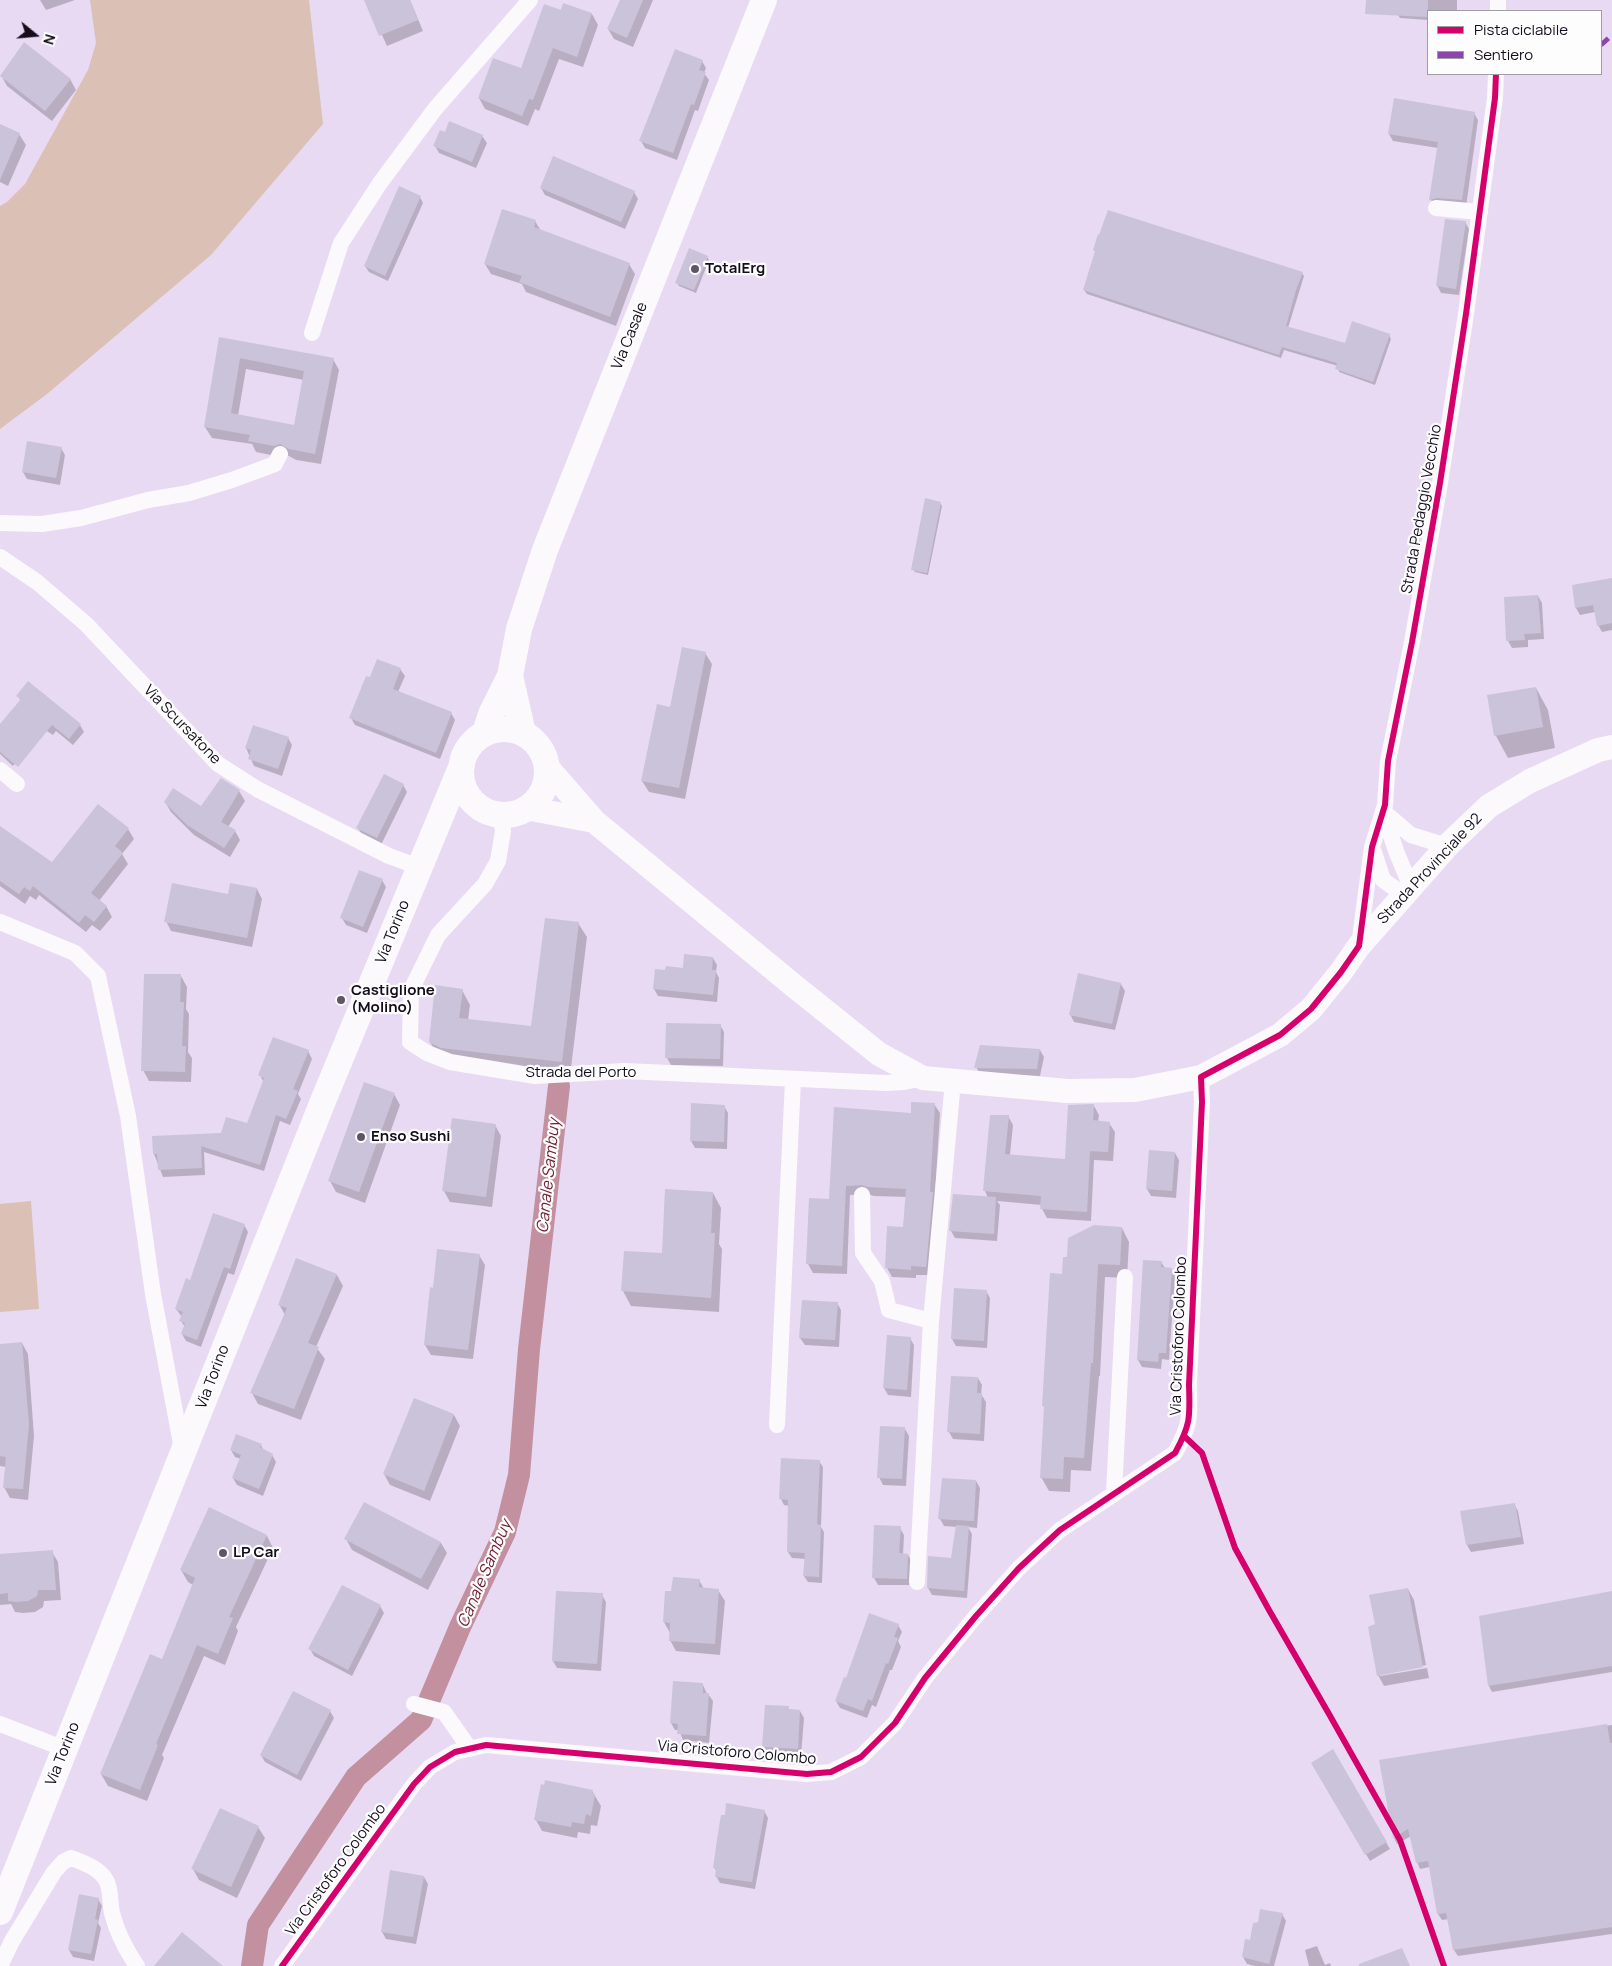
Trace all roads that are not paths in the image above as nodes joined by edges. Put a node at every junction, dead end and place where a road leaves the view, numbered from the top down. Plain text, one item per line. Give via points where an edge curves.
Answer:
1 (530, 0) edge
2 (764, 0) edge
3 (1496, 75) edge
4 (1436, 208) dead end
5 (1480, 212) junction
6 (312, 333) dead end
7 (280, 454) dead end
8 (0, 524) edge
9 (0, 557) edge
10 (510, 676) junction
11 (485, 733) junction
12 (523, 733) junction
13 (1612, 747) edge
14 (462, 764) junction
15 (546, 767) junction
16 (0, 770) edge
17 (17, 784) dead end
18 (474, 803) junction
19 (526, 808) junction
20 (1383, 811) junction
21 (500, 815) junction
22 (594, 821) junction
23 (1447, 846) junction
24 (1372, 847) junction
25 (424, 856) junction
26 (1408, 891) junction
27 (0, 922) edge
28 (1359, 946) junction
29 (1201, 1077) junction
30 (923, 1078) junction
31 (793, 1080) junction
32 (954, 1081) junction
33 (862, 1195) dead end
34 (1125, 1277) dead end
35 (931, 1321) junction
36 (777, 1425) dead end
37 (183, 1454) junction
38 (1114, 1493) junction
39 (917, 1582) dead end
40 (414, 1704) dead end
41 (0, 1724) edge
42 (65, 1749) junction
43 (470, 1749) junction
44 (0, 1912) edge
45 (0, 1966) edge
46 (137, 1966) edge
47 (282, 1966) edge

1 - 6 street via 435,109 380,183 341,243
2 - 10 main road, Via Casale via 545,550 519,629
3 - 5 street, Strada Pedaggio Vecchio
4 - 5 street
5 - 20 street, Strada Pedaggio Vecchio via 1440,483 1388,761
7 - 8 street via 274,464 190,492 42,524
9 - 25 street, Via Scursatone via 37,582 86,624 218,764 257,789 389,856
10 - 11 main road
10 - 12 main road
11 - 12 main road via 510,729
11 - 14 main road via 474,741
12 - 15 main road via 538,747
13 - 23 main road, Strada Provinciale 92 via 1598,750 1530,781 1489,806
14 - 18 main road via 461,779
14 - 25 main road, Via Torino
15 - 19 main road via 542,791
15 - 22 main road
16 - 17 street
18 - 21 main road
18 - 25 main road via 445,828
19 - 21 main road via 514,814
19 - 22 main road
20 - 23 street via 1411,835
20 - 24 street, Strada Pedaggio Vecchio
20 - 26 street, Strada Pedaggio Vecchio
21 - 31 street, Strada del Porto via 503,831 498,860 485,884 438,935 411,990 410,1042 427,1054 450,1062 535,1076 625,1072
22 - 30 main road via 879,1054
23 - 26 main road, Strada Provinciale 92
24 - 26 street via 1384,880
24 - 28 street, Strada Pedaggio Vecchio
25 - 37 main road, Via Torino
26 - 28 main road, Strada Provinciale 92
27 - 37 street via 75,953 98,976 128,1116 153,1294
28 - 29 main road, Strada Provinciale 92 via 1303,1016 1280,1035
29 - 32 main road, Strada Provinciale 92 via 1135,1090 1076,1091
29 - 38 street, Via Cristoforo Colombo via 1190,1418 1175,1453
30 - 31 street, Strada del Porto via 886,1083
30 - 32 main road, Strada Provinciale 92
31 - 36 street
32 - 35 street
33 - 35 street via 863,1253 882,1281 890,1310
34 - 38 street
35 - 39 street
37 - 42 main road, Via Torino
38 - 43 street, Via Cristoforo Colombo via 1060,1530 1019,1568 925,1678 896,1723 861,1757 831,1772 807,1774 486,1745
40 - 43 street via 444,1712
41 - 42 street
42 - 44 main road, Via Torino
43 - 47 street, Via Cristoforo Colombo via 455,1752 430,1767 414,1784
45 - 46 street via 54,1872 71,1858 101,1873 108,1884 112,1913 124,1947

